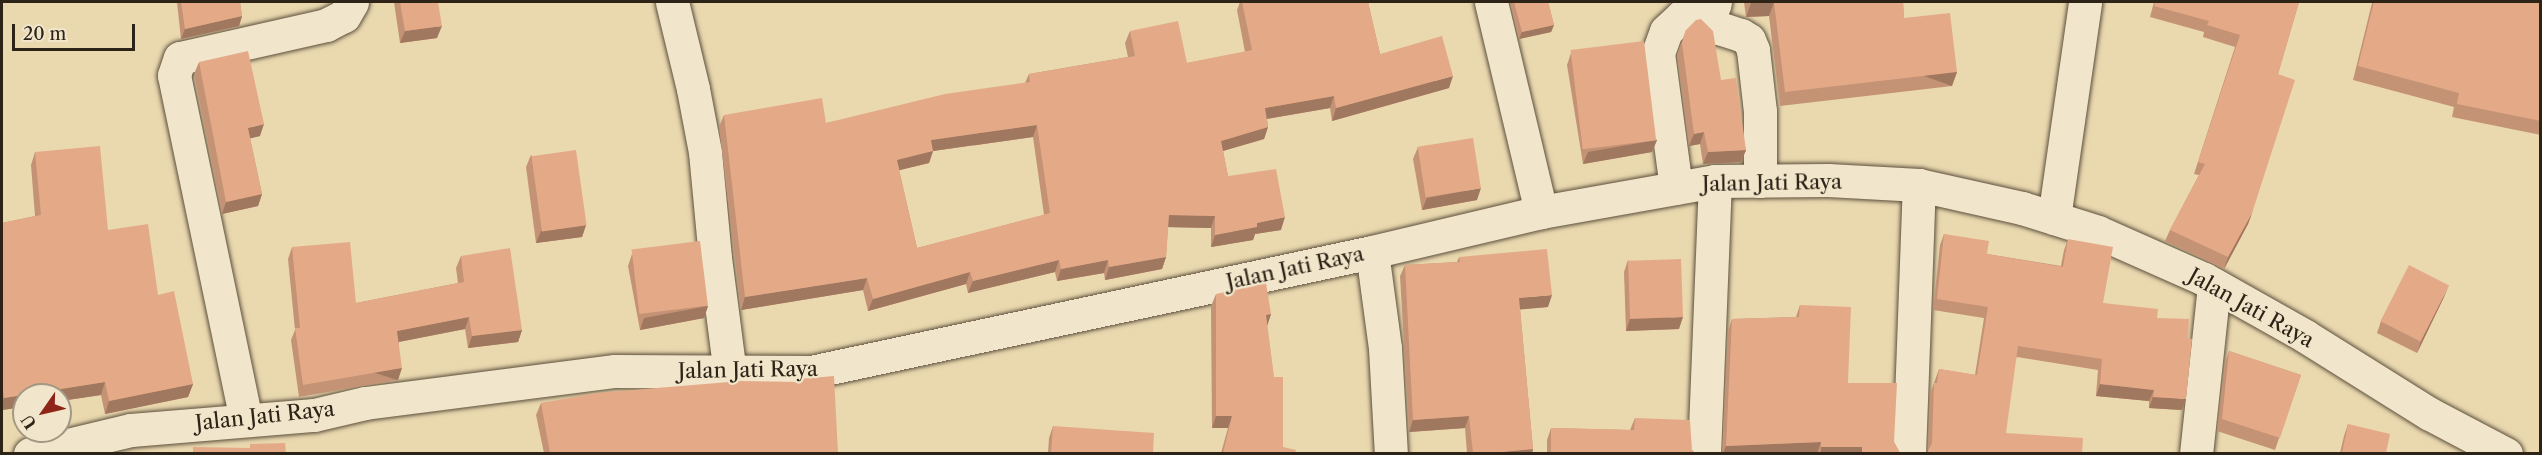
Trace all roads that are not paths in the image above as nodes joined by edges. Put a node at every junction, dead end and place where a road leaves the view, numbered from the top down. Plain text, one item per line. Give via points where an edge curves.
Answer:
1 (352, 2) edge
2 (672, 2) edge
3 (1491, 2) edge
4 (2085, 2) edge
5 (1714, 3) edge
6 (1715, 181) junction
7 (1760, 181) junction
8 (1919, 185) junction
9 (1676, 188) junction
10 (1541, 212) junction
11 (2055, 218) junction
12 (1372, 252) junction
13 (2214, 285) junction
14 (730, 373) junction
15 (246, 420) junction
16 (30, 453) edge
17 (1391, 453) edge
18 (1704, 453) edge
19 (1910, 453) edge
20 (2196, 453) edge
21 (2506, 453) edge

1 - 15 street via 344,16 327,25 180,58 174,75
2 - 14 street via 705,153
3 - 10 street
4 - 11 street
5 - 7 street via 1710,15 1713,23 1749,40 1753,50 1760,111
5 - 9 street via 1682,16 1666,31 1658,53
6 - 7 street, Jalan Jati Raya
6 - 9 street, Jalan Jati Raya
6 - 18 street
7 - 8 street, Jalan Jati Raya
8 - 11 street, Jalan Jati Raya
8 - 19 street
9 - 10 street, Jalan Jati Raya
10 - 12 street, Jalan Jati Raya
11 - 13 street, Jalan Jati Raya via 2098,232
12 - 14 street, Jalan Jati Raya via 811,372
12 - 17 street via 1385,348
13 - 20 street
13 - 21 street, Jalan Jati Raya via 2430,414
14 - 15 street, Jalan Jati Raya via 615,371 365,403 314,415
15 - 16 street, Jalan Jati Raya via 131,430

